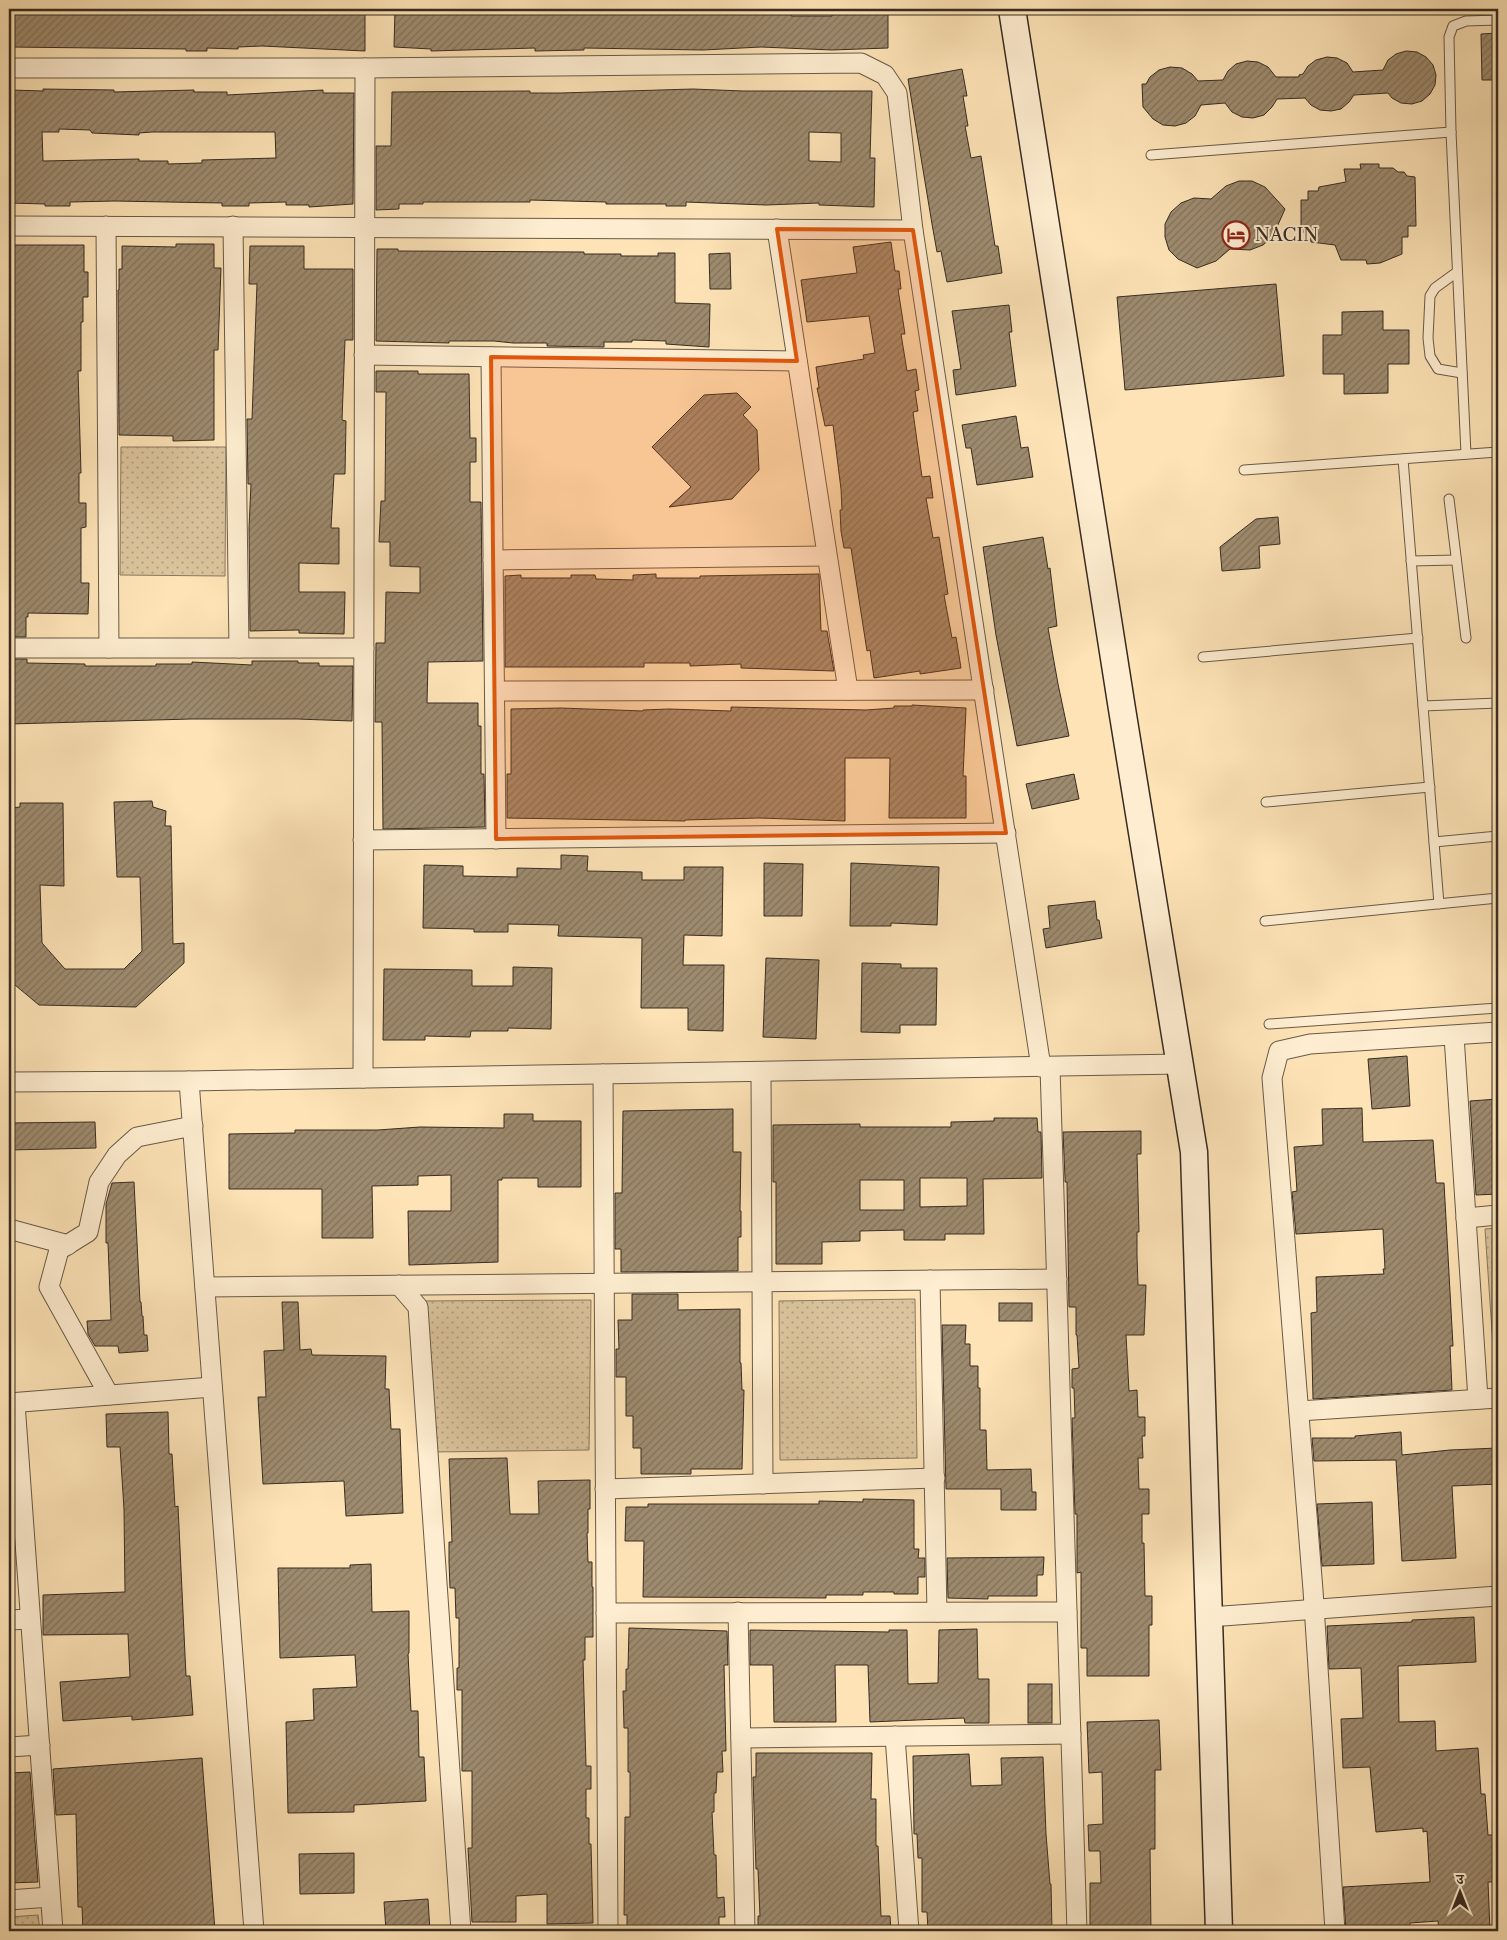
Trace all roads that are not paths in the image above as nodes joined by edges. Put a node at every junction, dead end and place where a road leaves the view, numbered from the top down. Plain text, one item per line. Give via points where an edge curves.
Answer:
1 (1012, 9) edge
2 (1498, 20) edge
3 (9, 68) edge
4 (365, 68) junction
5 (1451, 132) junction
6 (1151, 155) dead end
7 (9, 226) edge
8 (106, 226) junction
9 (233, 226) junction
10 (364, 227) junction
11 (777, 229) junction
12 (913, 230) junction
13 (1458, 272) junction
14 (364, 355) junction
15 (491, 357) junction
16 (797, 361) junction
17 (1462, 373) junction
18 (1498, 452) edge
19 (1466, 454) junction
20 (1403, 459) junction
21 (1244, 470) dead end
22 (1449, 499) dead end
23 (827, 556) junction
24 (493, 560) junction
25 (1456, 560) junction
26 (1411, 561) junction
27 (1418, 638) junction
28 (1466, 638) dead end
29 (9, 648) edge
30 (108, 648) junction
31 (239, 648) junction
32 (364, 648) junction
33 (1203, 657) dead end
34 (848, 690) junction
35 (984, 690) junction
36 (495, 691) junction
37 (1498, 703) edge
38 (1423, 706) junction
39 (1430, 787) junction
40 (1266, 802) dead end
41 (1006, 833) junction
42 (1498, 836) edge
43 (496, 839) junction
44 (364, 840) junction
45 (1434, 842) junction
46 (1498, 898) edge
47 (1439, 904) junction
48 (1265, 921) dead end
49 (1498, 1008) edge
50 (1269, 1024) dead end
51 (1498, 1032) edge
52 (1454, 1036) junction
53 (1180, 1064) junction
54 (1045, 1067) junction
55 (761, 1072) junction
56 (604, 1074) junction
57 (363, 1078) junction
58 (189, 1081) junction
59 (9, 1082) edge
60 (192, 1126) junction
61 (1498, 1215) edge
62 (1466, 1218) junction
63 (9, 1229) edge
64 (68, 1245) junction
65 (1057, 1279) junction
66 (930, 1280) junction
67 (762, 1282) junction
68 (604, 1283) junction
69 (399, 1285) junction
70 (205, 1287) junction
71 (212, 1387) junction
72 (109, 1396) junction
73 (1498, 1398) edge
74 (1478, 1399) junction
75 (12, 1403) edge
76 (1299, 1412) junction
77 (935, 1478) junction
78 (15, 1479) edge
79 (763, 1484) junction
80 (605, 1489) junction
81 (1498, 1599) edge
82 (1315, 1609) junction
83 (738, 1612) junction
84 (937, 1612) junction
85 (1067, 1612) junction
86 (606, 1613) junction
87 (1209, 1617) junction
88 (30, 1619) junction
89 (9, 1620) edge
90 (1071, 1734) junction
91 (895, 1736) junction
92 (741, 1738) junction
93 (40, 1745) junction
94 (9, 1747) edge
95 (50, 1897) junction
96 (9, 1900) edge
97 (53, 1931) edge
98 (254, 1931) edge
99 (461, 1931) edge
100 (608, 1931) edge
101 (745, 1931) edge
102 (909, 1931) edge
103 (1077, 1931) edge
104 (1219, 1931) edge
105 (1335, 1931) edge

1 - 53 street
2 - 5 lane via 1466,21 1453,26 1450,38
3 - 4 street
4 - 10 street
4 - 12 street via 861,63 885,75 898,93
5 - 6 lane
5 - 13 lane
7 - 8 street
8 - 9 street
8 - 30 street
9 - 10 street
9 - 31 street
10 - 11 street
10 - 14 street
11 - 12 street
11 - 16 street
12 - 35 street
13 - 17 lane
13 - 17 lane via 1435,288 1430,296 1428,338 1430,356 1438,369
14 - 15 street
14 - 32 street
15 - 16 street
15 - 24 street
16 - 23 street
17 - 19 lane
18 - 19 lane
19 - 20 lane
20 - 21 lane
20 - 26 lane
22 - 25 lane
23 - 24 street
23 - 34 street
24 - 36 street
25 - 26 lane
25 - 28 lane
26 - 27 lane
27 - 33 lane
27 - 38 lane
29 - 30 street
30 - 31 street
31 - 32 street
32 - 44 street
34 - 35 street
34 - 36 street
35 - 41 street
36 - 43 street
37 - 38 lane
38 - 39 lane
39 - 40 lane
39 - 45 lane
41 - 43 street
41 - 54 street
42 - 45 lane
43 - 44 street
44 - 57 street
45 - 47 lane
46 - 47 lane
47 - 48 lane
49 - 50 lane
51 - 52 street
52 - 62 street
52 - 76 street via 1310,1044 1279,1051 1272,1078
53 - 54 street
53 - 87 street via 1194,1152
54 - 55 street
54 - 65 street
55 - 56 street
55 - 67 street
56 - 57 street
56 - 68 street
57 - 58 street
58 - 59 street
58 - 60 street
60 - 64 street via 137,1137 117,1155 99,1182 88,1232
60 - 70 street
61 - 62 street
62 - 74 street
63 - 64 street
64 - 72 street via 59,1250 49,1287
65 - 66 street
65 - 85 street
66 - 67 street
66 - 77 street
67 - 68 street
67 - 79 street
68 - 69 street
68 - 80 street
69 - 70 street
69 - 99 street via 418,1307
70 - 71 street
71 - 72 street
71 - 98 street
72 - 75 street
73 - 74 street
74 - 76 street
75 - 78 street
76 - 82 street
77 - 79 street
77 - 84 street
78 - 88 street
79 - 80 street
80 - 86 street
81 - 82 street
82 - 87 street
82 - 105 street
83 - 84 street
83 - 86 street
83 - 92 street
84 - 85 street
85 - 90 street
86 - 100 street
87 - 104 street
88 - 89 street
88 - 93 street
90 - 91 street
90 - 103 street
91 - 92 street
91 - 102 street
92 - 101 street
93 - 94 street
93 - 95 street
95 - 96 street
95 - 97 street

